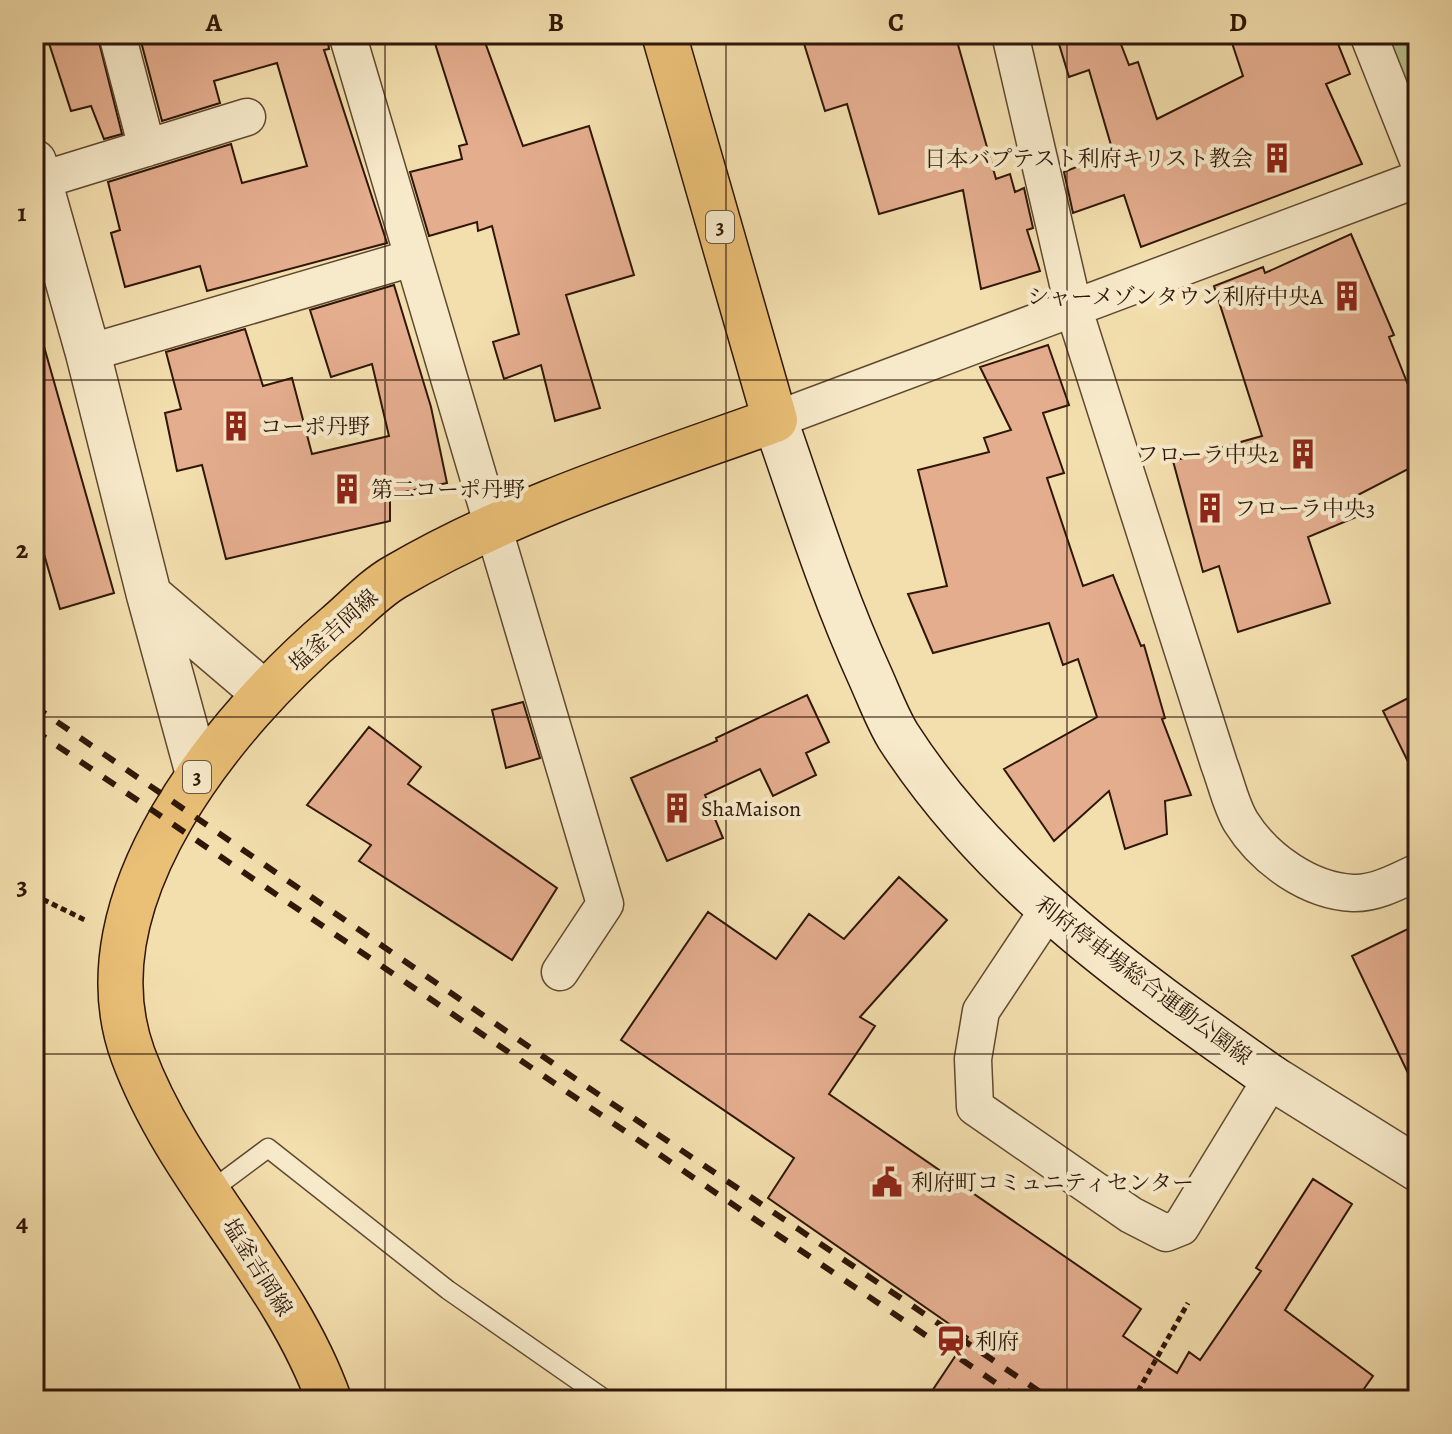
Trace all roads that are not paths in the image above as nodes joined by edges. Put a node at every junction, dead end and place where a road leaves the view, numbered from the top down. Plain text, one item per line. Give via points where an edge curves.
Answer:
1 (117, 34) edge
2 (347, 34) edge
3 (664, 34) edge
4 (1010, 34) edge
5 (1368, 34) edge
6 (247, 117) dead end
7 (147, 148) junction
8 (1418, 160) edge
9 (37, 172) edge
10 (1418, 179) edge
11 (412, 258) junction
12 (1074, 310) junction
13 (88, 353) junction
14 (775, 420) junction
15 (493, 525) junction
16 (149, 595) junction
17 (264, 693) junction
18 (198, 774) junction
19 (1418, 872) edge
20 (1048, 910) junction
21 (560, 972) dead end
22 (1272, 1078) junction
23 (1418, 1169) edge
24 (209, 1192) junction
25 (329, 1400) edge
26 (606, 1400) edge

1 - 7 street
2 - 11 street
3 - 14 main road, 3
4 - 12 street
5 - 8 street
6 - 7 street
7 - 9 street
9 - 13 street
10 - 12 street
11 - 13 street
11 - 15 street
12 - 14 street
12 - 19 street via 1241,822 1278,864 1321,887 1355,894
13 - 16 street
14 - 15 main road, 塩釜吉岡線 / 3
14 - 20 street, 利府停車場総合運動公園線 via 849,632 897,735 979,843
15 - 17 main road, 塩釜吉岡線 / 3 via 391,579
15 - 21 street via 605,904
16 - 17 street
16 - 18 street
17 - 18 main road, 塩釜吉岡線 / 3
18 - 24 main road, 塩釜吉岡線 / 3 via 132,902 123,938 120,993 133,1054 163,1117
20 - 22 street, 利府停車場総合運動公園線
20 - 22 street via 981,1011 973,1059 975,1107 1131,1215 1166,1233 1181,1227
22 - 23 street, 利府停車場総合運動公園線
24 - 25 main road, 塩釜吉岡線 / 3 via 295,1324
24 - 26 lane via 268,1148 448,1290

